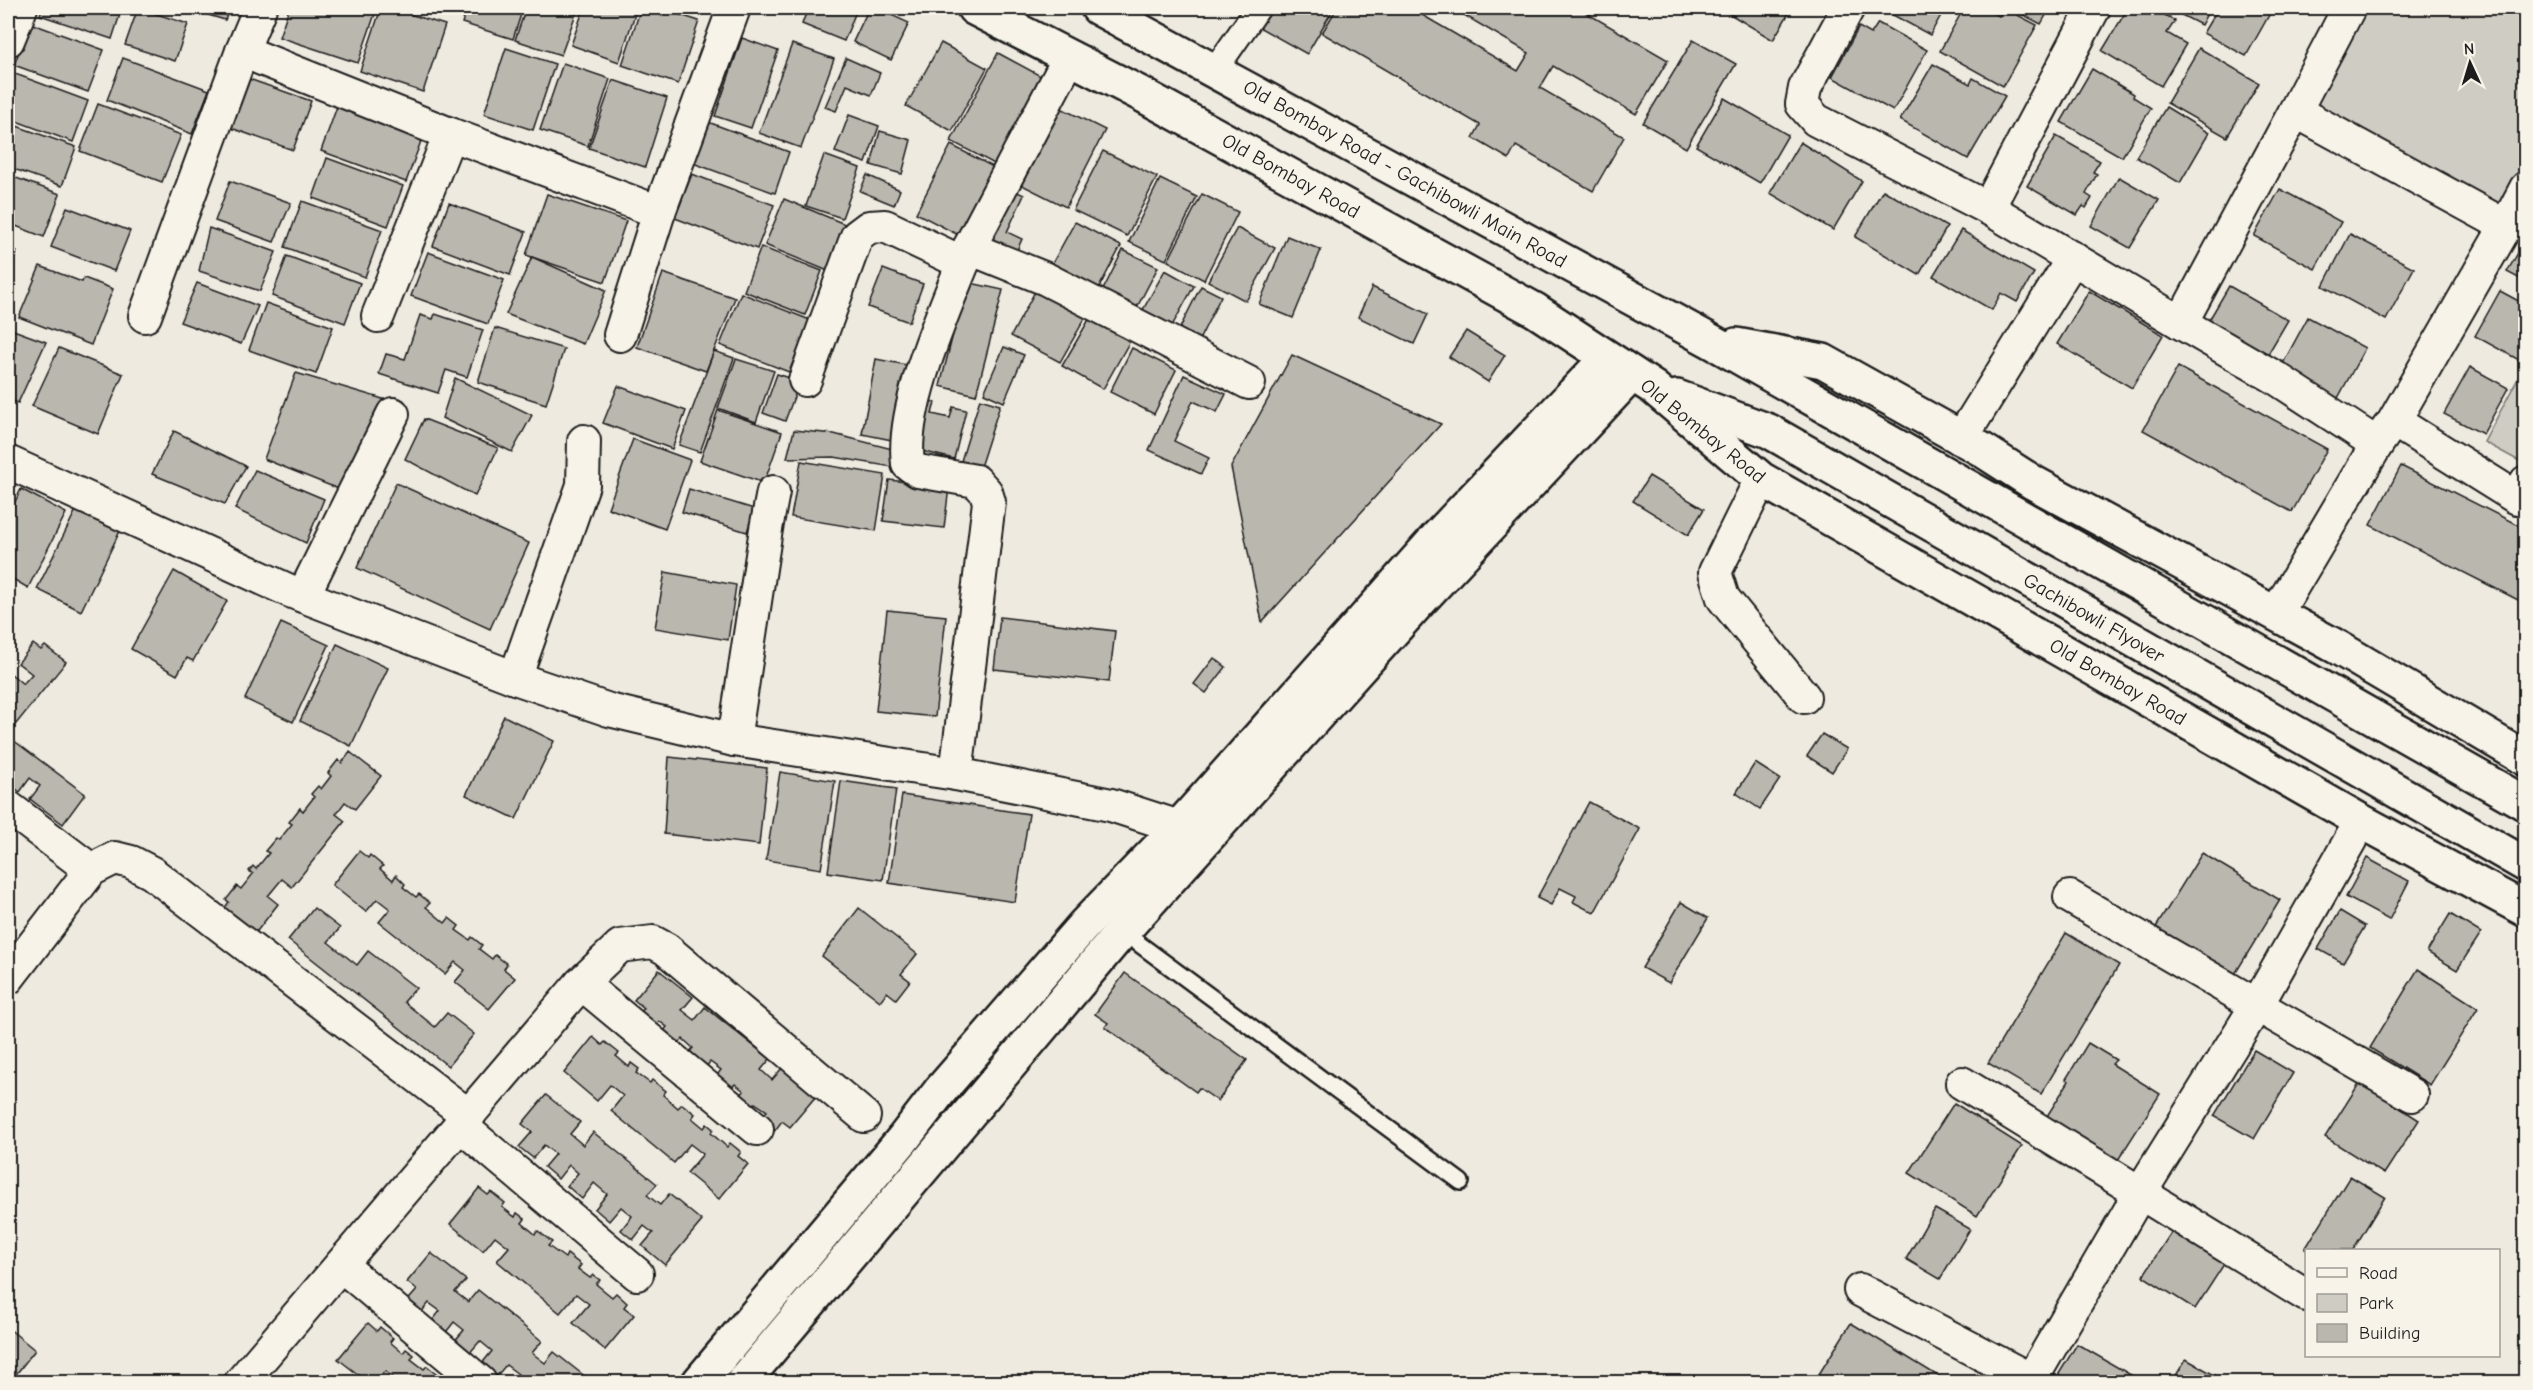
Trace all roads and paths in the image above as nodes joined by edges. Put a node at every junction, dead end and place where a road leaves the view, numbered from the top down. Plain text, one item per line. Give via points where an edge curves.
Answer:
1 (21, 8) edge
2 (260, 8) edge
3 (734, 8) edge
4 (974, 8) edge
5 (1098, 8) edge
6 (1258, 8) edge
7 (1848, 8) edge
8 (2094, 8) edge
9 (2349, 8) edge
10 (8, 40) edge
11 (242, 51) junction
12 (1069, 58) junction
13 (1215, 70) junction
14 (2295, 111) junction
15 (450, 134) junction
16 (2526, 188) edge
17 (1988, 208) junction
18 (659, 212) junction
19 (2506, 226) junction
20 (966, 256) junction
21 (2073, 258) junction
22 (145, 316) dead end
23 (378, 316) dead end
24 (2181, 323) junction
25 (620, 335) dead end
26 (1711, 341) junction
27 (1631, 373) junction
28 (805, 380) dead end
29 (1249, 383) dead end
30 (393, 414) dead end
31 (2385, 433) junction
32 (1962, 439) junction
33 (584, 441) dead end
34 (8, 462) edge
35 (1761, 479) junction
36 (2526, 482) edge
37 (773, 492) dead end
38 (303, 596) junction
39 (2272, 612) junction
40 (515, 678) junction
41 (1804, 697) dead end
42 (734, 740) junction
43 (2526, 759) edge
44 (956, 774) junction
45 (2526, 804) edge
46 (8, 807) edge
47 (2361, 821) junction
48 (1190, 835) junction
49 (2526, 865) edge
50 (91, 870) junction
51 (2070, 897) dead end
52 (2526, 910) edge
53 (1123, 932) junction
54 (8, 978) edge
55 (581, 983) junction
56 (2257, 1005) junction
57 (1962, 1083) dead end
58 (2412, 1095) dead end
59 (864, 1116) dead end
60 (464, 1120) junction
61 (757, 1129) dead end
62 (1461, 1182) dead end
63 (2140, 1193) junction
64 (341, 1265) junction
65 (637, 1274) dead end
66 (1860, 1290) dead end
67 (2305, 1294) edge
68 (2032, 1382) edge
69 (242, 1383) edge
70 (480, 1383) edge
71 (699, 1383) edge
72 (743, 1383) edge

1 - 10 street
2 - 11 street
3 - 18 street
4 - 12 main road, Old Bombay Road
5 - 13 main road, Old Bombay Road - Gachibowli Main Road
6 - 13 street
7 - 17 street via 1805,88 1802,104 1816,120
8 - 17 street
9 - 14 street
11 - 15 street
11 - 22 street
12 - 20 street
12 - 27 main road, Old Bombay Road via 1142,94 1535,310
13 - 26 main road, Old Bombay Road - Gachibowli Main Road
14 - 19 street
14 - 24 street
15 - 18 street
15 - 23 street
16 - 19 street
17 - 21 street
18 - 25 street
19 - 31 street
20 - 28 street via 885,226 869,227 858,236
20 - 29 street via 1046,279
20 - 44 street via 916,388 906,449 908,464 918,471 976,481 989,502
21 - 24 street
21 - 32 street
24 - 31 street via 2276,378
26 - 32 main road via 1823,361
26 - 45 main road
27 - 35 main road, Old Bombay Road
27 - 48 main road via 1590,398 1511,481 1439,535
27 - 49 main road, Gachibowli Flyover via 1768,431
30 - 38 street
31 - 36 street via 2517,498
31 - 39 street
32 - 39 main road via 2034,483
33 - 40 street via 583,485
34 - 38 street
35 - 41 street via 1715,572 1723,598
35 - 47 main road, Old Bombay Road
37 - 42 street
38 - 40 street
39 - 43 main road
40 - 42 street via 609,710
42 - 44 street
44 - 48 street via 1111,805
46 - 50 street
47 - 52 main road, Old Bombay Road
47 - 56 street
48 - 53 main road
48 - 71 main road via 1084,925 940,1091
50 - 54 street
50 - 60 street via 115,858 152,873
51 - 56 street
53 - 62 lane
53 - 72 main road
55 - 59 street via 620,946 653,942
55 - 60 street
55 - 61 street
56 - 58 street
56 - 63 street
57 - 63 street
60 - 64 street
60 - 65 street
63 - 67 street
63 - 68 street
64 - 69 street
64 - 70 street
66 - 68 street

